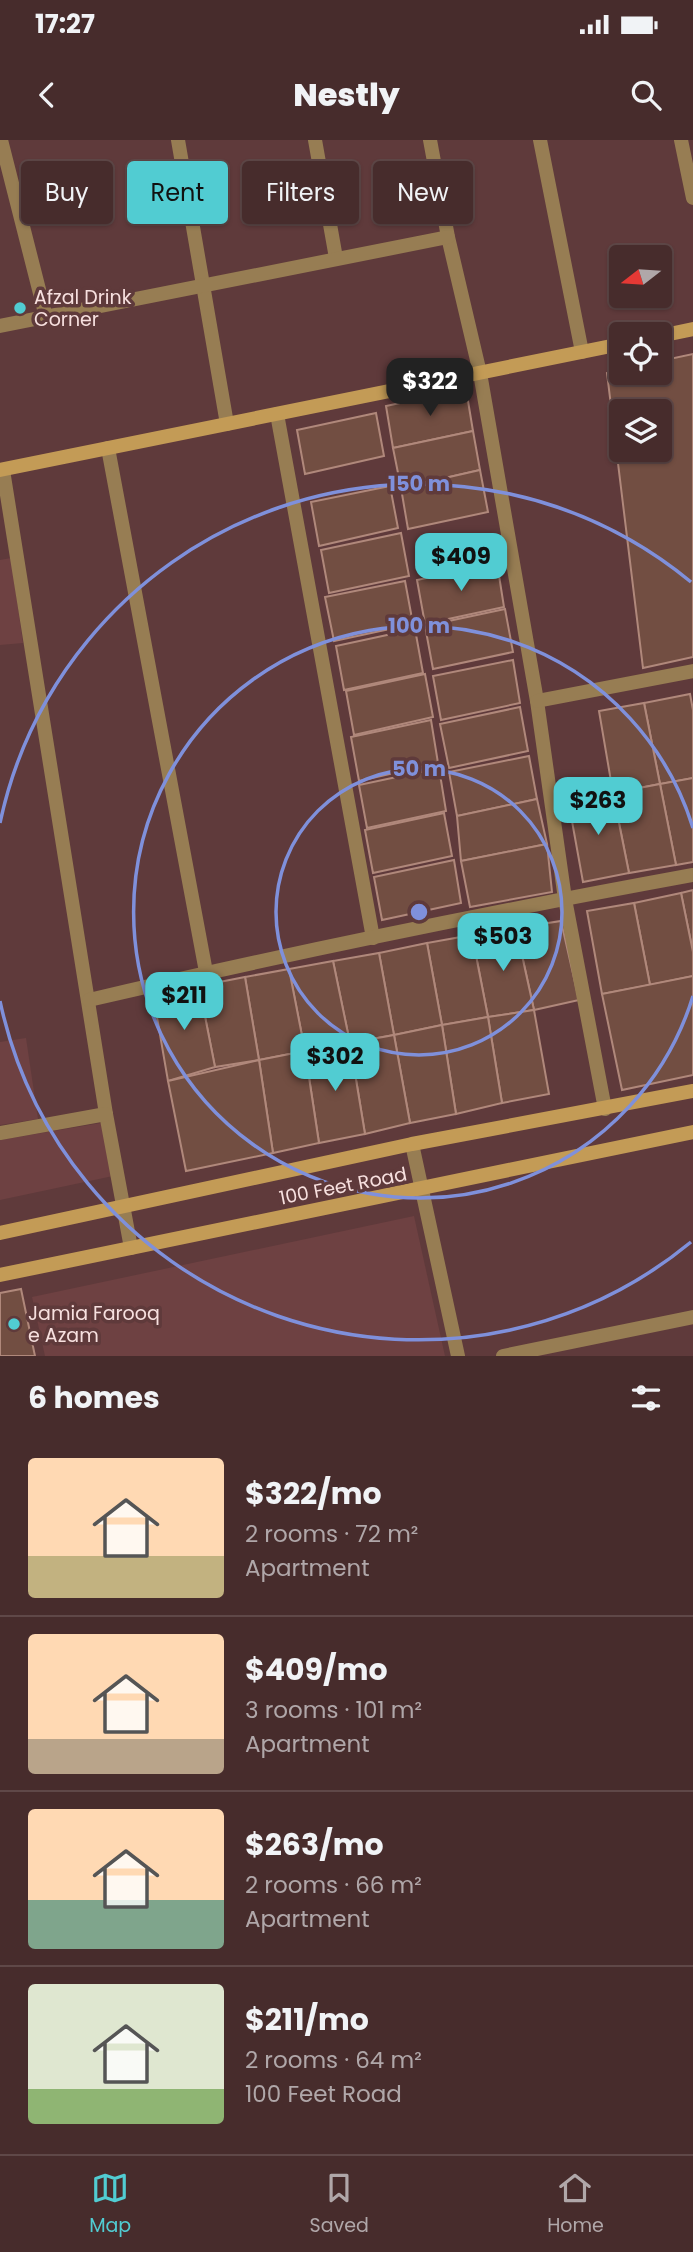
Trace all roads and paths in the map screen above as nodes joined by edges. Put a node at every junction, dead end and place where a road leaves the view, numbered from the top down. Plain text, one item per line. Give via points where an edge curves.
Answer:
1 (1, 140) edge
2 (178, 140) edge
3 (315, 140) edge
4 (430, 140) edge
5 (540, 140) edge
6 (681, 140) edge
7 (5, 178) edge
8 (693, 198) edge
9 (448, 237) junction
10 (336, 258) junction
11 (204, 286) junction
12 (46, 317) junction
13 (0, 326) edge
14 (693, 329) edge
15 (672, 333) edge
16 (609, 346) edge
17 (582, 352) junction
18 (480, 373) junction
19 (277, 414) junction
20 (227, 424) junction
21 (108, 449) junction
22 (1, 470) edge
23 (16, 548) junction
24 (0, 551) edge
25 (693, 671) edge
26 (537, 701) junction
27 (693, 875) edge
28 (565, 899) junction
29 (373, 938) junction
30 (206, 972) junction
31 (89, 1000) junction
32 (693, 1091) edge
33 (605, 1109) junction
34 (106, 1114) junction
35 (693, 1132) edge
36 (0, 1133) edge
37 (412, 1144) junction
38 (422, 1189) junction
39 (124, 1205) junction
40 (0, 1233) edge
41 (131, 1248) junction
42 (0, 1275) edge
43 (693, 1317) edge
44 (458, 1356) edge
45 (503, 1356) edge

1 - 7 street
2 - 11 street
3 - 10 street
4 - 9 street
5 - 17 street
6 - 8 street
7 - 12 street
9 - 10 street
9 - 18 street
10 - 11 street
11 - 12 street
11 - 20 street
12 - 13 street
14 - 15 main road
16 - 17 main road
17 - 18 main road
18 - 19 main road
18 - 26 street
19 - 20 main road
19 - 29 street
20 - 21 main road
21 - 22 main road
21 - 30 street
22 - 23 street
23 - 24 street
23 - 31 street
25 - 26 street
26 - 28 street
27 - 28 street
28 - 29 street
28 - 33 street
29 - 30 street
30 - 31 street
31 - 34 street
32 - 33 main road, 100 Feet Road
33 - 37 main road, 100 Feet Road
34 - 36 street
34 - 39 street
35 - 38 main road, 100 Feet Road
37 - 38 street
37 - 39 main road, 100 Feet Road
38 - 41 main road, 100 Feet Road
38 - 44 street
39 - 40 main road, 100 Feet Road
39 - 41 street
41 - 42 main road, 100 Feet Road
43 - 45 street

